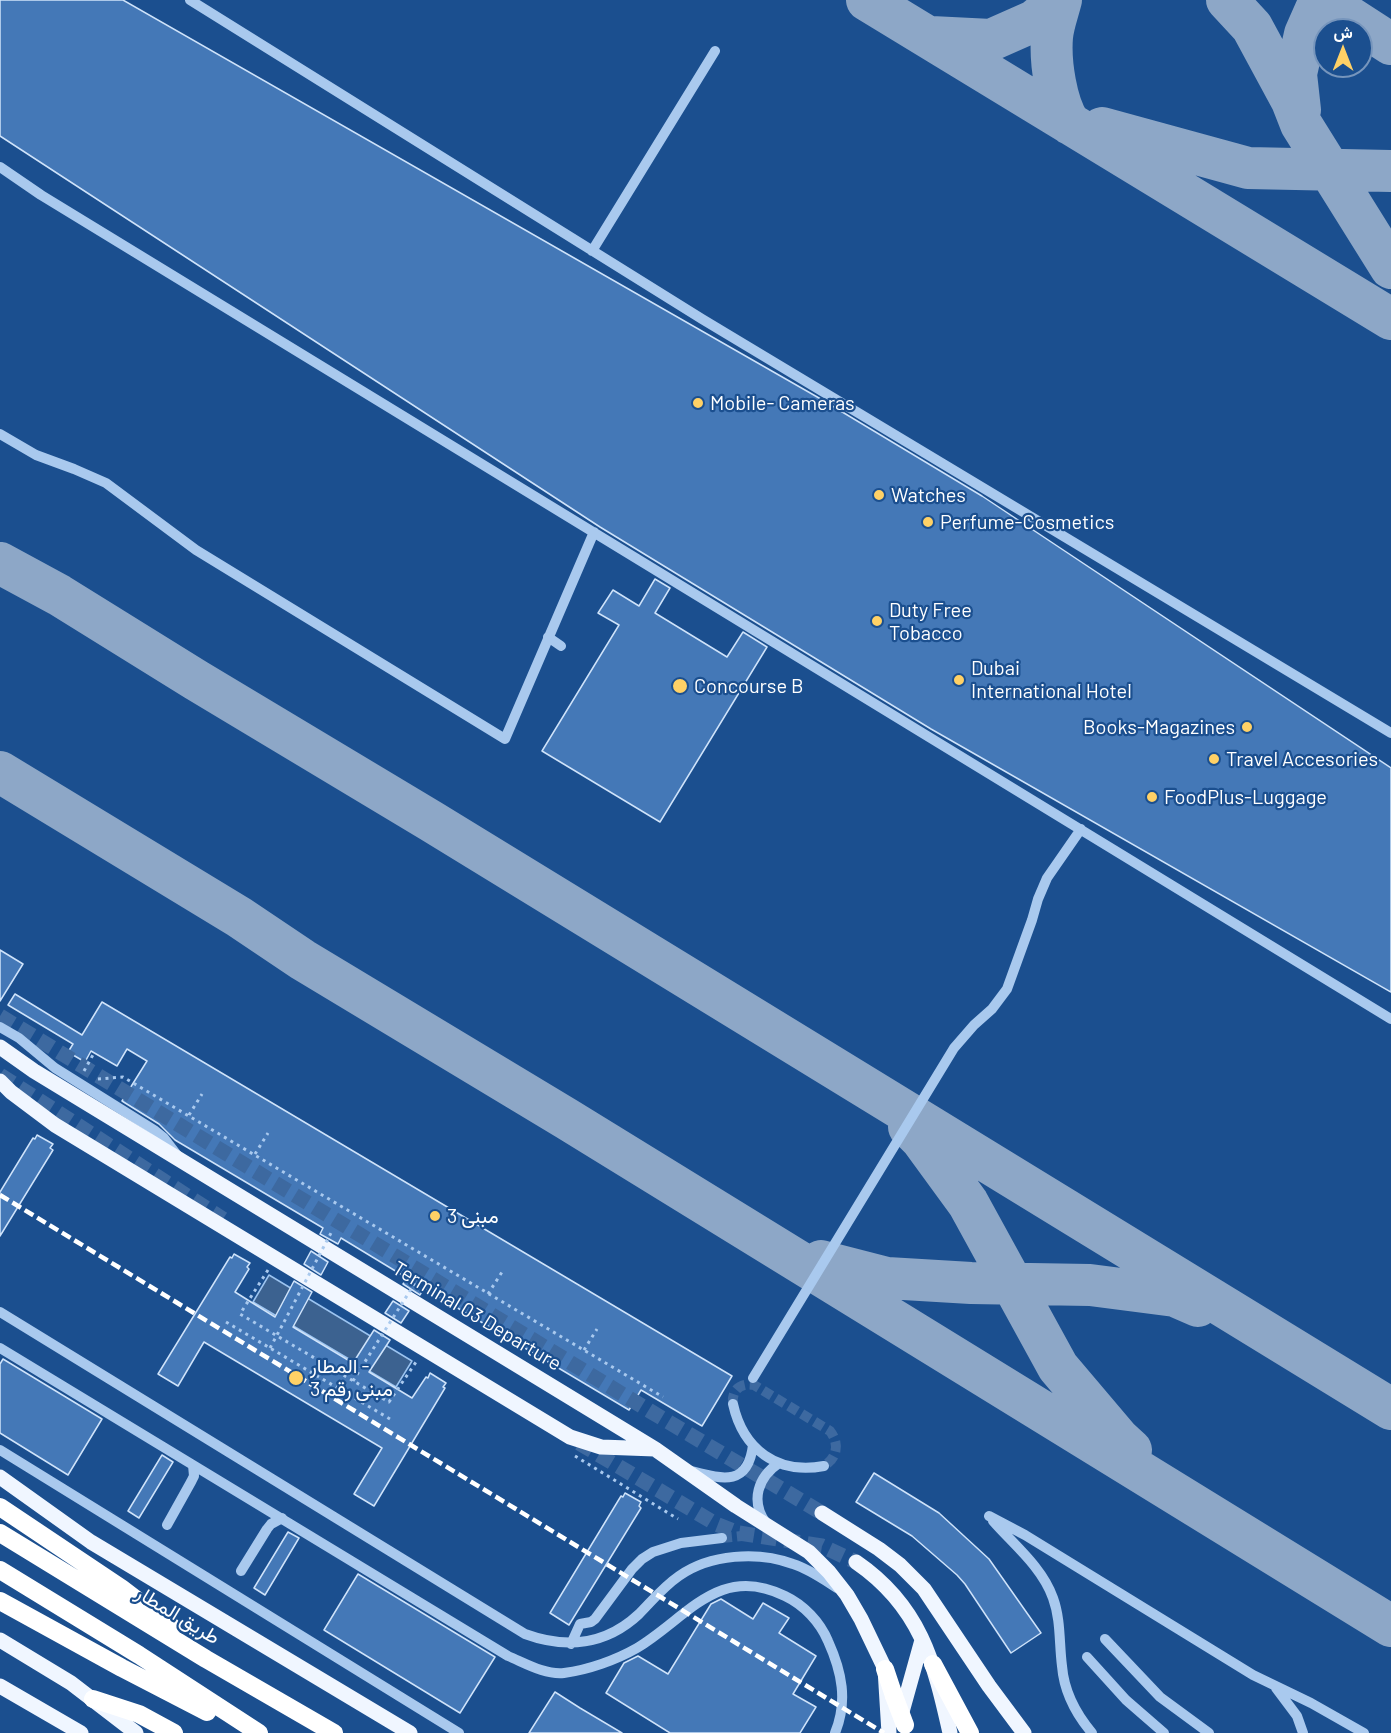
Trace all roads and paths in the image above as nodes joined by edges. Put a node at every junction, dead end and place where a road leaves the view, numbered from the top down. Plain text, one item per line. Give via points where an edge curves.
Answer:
1 (190, 0) edge
2 (715, 51) dead end
3 (0, 167) edge
4 (592, 251) junction
5 (0, 434) edge
6 (594, 532) junction
7 (548, 637) junction
8 (561, 646) dead end
9 (1391, 733) edge
10 (1081, 829) junction
11 (1391, 1019) edge
12 (0, 1027) edge
13 (0, 1047) edge
14 (94, 1053) dead end
15 (75, 1066) dead end
16 (84, 1071) junction
17 (0, 1081) edge
18 (202, 1094) dead end
19 (188, 1116) junction
20 (268, 1133) dead end
21 (254, 1155) junction
22 (180, 1160) junction
23 (332, 1233) dead end
24 (269, 1269) dead end
25 (502, 1272) dead end
26 (415, 1283) dead end
27 (488, 1294) junction
28 (0, 1312) edge
29 (226, 1322) dead end
30 (597, 1329) dead end
31 (0, 1348) edge
32 (270, 1348) junction
33 (584, 1350) junction
34 (417, 1359) dead end
35 (753, 1378) dead end
36 (352, 1381) junction
37 (663, 1397) dead end
38 (733, 1404) dead end
39 (390, 1419) dead end
40 (753, 1445) junction
41 (655, 1449) junction
42 (0, 1450) edge
43 (779, 1463) junction
44 (193, 1465) junction
45 (824, 1467) dead end
46 (684, 1470) junction
47 (0, 1477) edge
48 (0, 1507) edge
49 (822, 1513) tunnel mouth
50 (282, 1518) junction
51 (167, 1525) dead end
52 (768, 1525) junction
53 (0, 1533) edge
54 (722, 1538) tunnel mouth
55 (884, 1546) junction
56 (856, 1562) tunnel mouth
57 (0, 1570) edge
58 (241, 1571) dead end
59 (886, 1586) junction
60 (847, 1595) junction
61 (0, 1601) edge
62 (1105, 1639) dead end
63 (0, 1640) edge
64 (922, 1640) junction
65 (571, 1644) junction
66 (1086, 1657) dead end
67 (206, 1659) junction
68 (933, 1664) junction
69 (885, 1669) junction
70 (0, 1686) edge
71 (1274, 1686) junction
72 (93, 1699) junction
73 (256, 1731) edge
74 (900, 1731) edge
75 (81, 1733) edge
76 (136, 1733) edge
77 (174, 1733) edge
78 (334, 1733) edge
79 (410, 1733) edge
80 (459, 1733) edge
81 (835, 1733) edge
82 (950, 1733) edge
83 (970, 1733) edge
84 (1024, 1733) edge
85 (1092, 1733) edge
86 (1164, 1733) edge
87 (1209, 1733) edge
88 (1303, 1733) edge
89 (1364, 1733) edge

1 - 4 lane
2 - 4 lane
3 - 6 lane
4 - 9 lane
5 - 7 lane via 36,455 106,483 196,550 505,739
6 - 7 lane
6 - 10 lane
7 - 8 lane
10 - 11 lane
10 - 35 lane via 1038,898 1008,988 946,1061
12 - 22 lane via 55,1068 154,1130
13 - 22 main road, Terminal 03 Departure
14 - 16 path
15 - 16 path
16 - 19 path via 97,1079 123,1077
17 - 41 main road via 55,1125 555,1429 601,1448
18 - 19 path
19 - 21 path
20 - 21 path
21 - 27 path
22 - 41 main road, Terminal 03 Departure
23 - 32 path, bridge
24 - 36 path via 240,1314
25 - 27 path
26 - 36 path, bridge
27 - 33 path
28 - 65 lane via 525,1634
29 - 32 path
30 - 33 path
31 - 44 lane
32 - 39 path
33 - 37 path
34 - 36 path via 390,1402
38 - 40 lane via 740,1426
40 - 43 lane
40 - 46 lane via 748,1464 732,1478
41 - 46 main road, Terminal 03 Departure
42 - 80 lane
43 - 45 lane
43 - 52 lane via 759,1486 758,1507
44 - 50 lane
44 - 51 lane via 194,1476
46 - 52 main road, Terminal 03 Departure
47 - 79 main road via 100,1547
48 - 67 highway via 151,1610
49 - 55 main road
50 - 58 lane via 267,1529
50 - 81 lane via 508,1656 550,1672 587,1668 635,1649 696,1603 724,1588 761,1587 776,1591 816,1620 838,1663 843,1702
52 - 60 main road, Terminal 03 Departure via 809,1552
53 - 67 highway, طريق المطار
54 - 65 lane via 681,1543 642,1559 595,1619 580,1624
55 - 59 main road
55 - 84 main road via 934,1601
56 - 59 main road
57 - 73 highway
59 - 64 main road via 905,1609
60 - 65 lane via 793,1564 765,1557 736,1556 708,1562 681,1574 625,1626 608,1635
60 - 69 main road, Terminal 03 Departure
61 - 73 highway via 185,1702
62 - 87 lane via 1160,1698
63 - 72 main road
64 - 68 main road
64 - 74 main road
66 - 86 lane
67 - 78 highway, طريق المطار
68 - 82 main road
68 - 83 highway
69 - 74 main road
69 - 74 highway, bridge
70 - 75 main road
71 - 85 lane via 989,1516 1046,1582 1059,1624 1064,1682
71 - 88 lane via 1297,1716
71 - 89 lane
72 - 76 main road
72 - 77 highway via 140,1714

